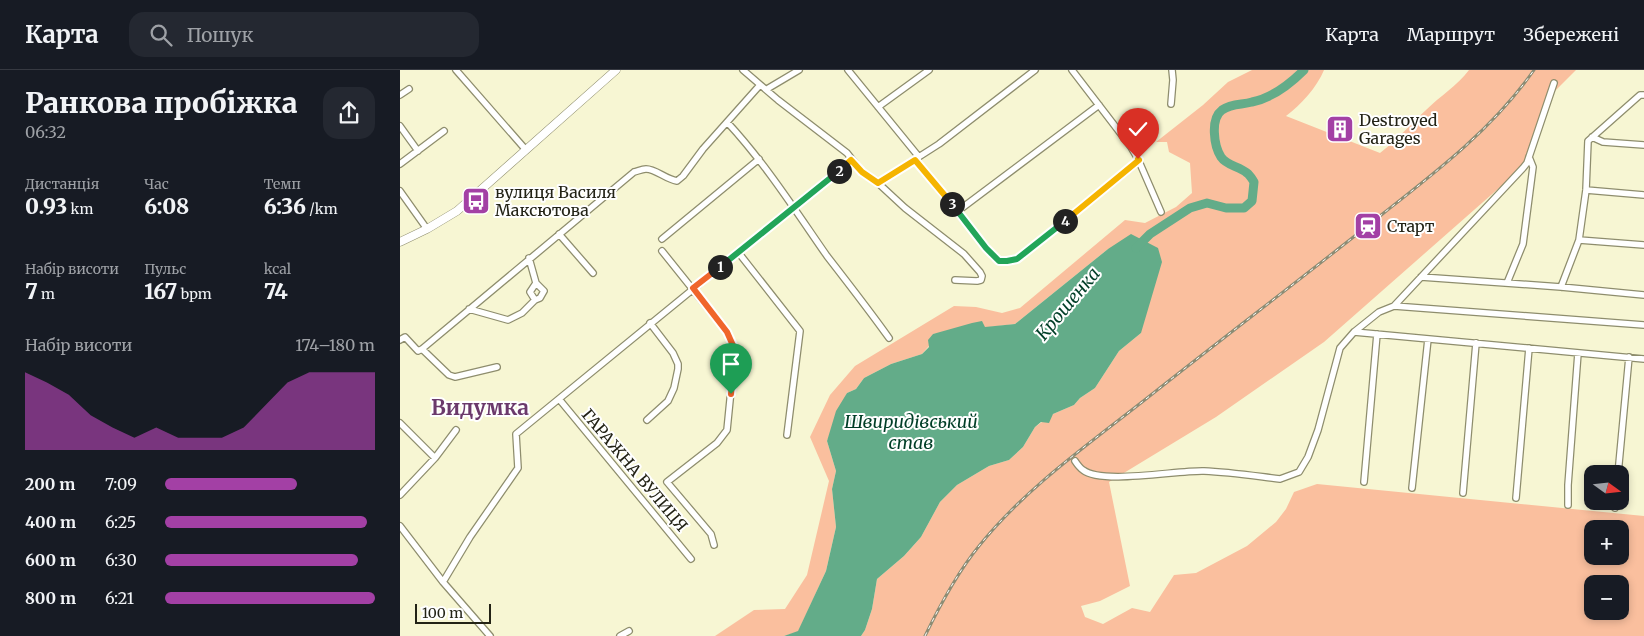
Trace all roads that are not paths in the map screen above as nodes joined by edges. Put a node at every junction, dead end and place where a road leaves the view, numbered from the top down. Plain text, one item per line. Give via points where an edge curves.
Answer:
1 (456, 70) edge
2 (616, 70) edge
3 (743, 70) edge
4 (798, 70) edge
5 (848, 70) edge
6 (929, 70) edge
7 (1035, 70) edge
8 (1072, 70) edge
9 (1172, 70) edge
10 (1554, 83) dead end
11 (760, 85) junction
12 (409, 89) dead end
13 (767, 89) junction
14 (400, 95) edge
15 (1644, 95) edge
16 (1171, 104) dead end
17 (1099, 105) junction
18 (878, 107) junction
19 (726, 122) junction
20 (400, 126) edge
21 (444, 131) dead end
22 (1592, 137) junction
23 (1644, 145) edge
24 (418, 150) junction
25 (526, 150) junction
26 (1529, 157) junction
27 (917, 158) junction
28 (759, 159) junction
29 (851, 160) junction
30 (1139, 160) junction
31 (400, 164) edge
32 (878, 183) junction
33 (1586, 190) junction
34 (400, 191) edge
35 (1644, 195) edge
36 (794, 207) junction
37 (958, 211) junction
38 (1161, 212) dead end
39 (427, 229) junction
40 (559, 234) junction
41 (662, 239) dead end
42 (1579, 240) junction
43 (400, 242) edge
44 (1644, 245) edge
45 (662, 251) dead end
46 (738, 252) junction
47 (529, 258) junction
48 (593, 273) dead end
49 (1421, 277) junction
50 (955, 280) dead end
51 (536, 283) junction
52 (1507, 283) junction
53 (1561, 287) junction
54 (693, 288) junction
55 (1644, 295) edge
56 (535, 300) junction
57 (1394, 306) junction
58 (469, 309) junction
59 (650, 323) junction
60 (1644, 325) edge
61 (1354, 332) junction
62 (1377, 334) junction
63 (889, 338) dead end
64 (1428, 339) junction
65 (400, 340) edge
66 (1476, 343) junction
67 (1529, 348) junction
68 (422, 349) junction
69 (1578, 352) junction
70 (1629, 357) junction
71 (1644, 359) edge
72 (498, 367) dead end
73 (559, 399) junction
74 (647, 420) dead end
75 (400, 423) edge
76 (456, 430) dead end
77 (787, 435) dead end
78 (435, 458) junction
79 (1075, 461) dead end
80 (1619, 465) edge
81 (1364, 482) dead end
82 (1412, 488) dead end
83 (1463, 493) dead end
84 (400, 495) edge
85 (1516, 498) dead end
86 (1568, 505) dead end
87 (400, 526) edge
88 (714, 545) dead end
89 (692, 559) dead end
90 (442, 582) junction
91 (629, 631) dead end
92 (490, 636) edge
93 (620, 636) edge

1 - 25 street
2 - 25 street
3 - 11 street
4 - 13 street
5 - 18 street
6 - 18 street
7 - 27 street
8 - 17 street
9 - 16 street
10 - 26 street
11 - 13 street
11 - 19 street
12 - 14 street
13 - 29 street via 847,153
15 - 22 street via 1640,95
17 - 30 street
17 - 37 street
18 - 27 street
19 - 28 street
19 - 40 street via 677,181 648,169 634,172
20 - 24 street
21 - 24 street
22 - 23 street via 1603,142
22 - 33 street via 1588,141
24 - 31 street
25 - 39 street via 463,207
26 - 49 street via 1523,168
26 - 52 street via 1533,166 1523,244
27 - 32 street
27 - 37 street
28 - 36 street
28 - 41 street
29 - 32 street
29 - 36 street
30 - 37 street via 1017,259 999,261 994,257
30 - 38 street
32 - 50 street via 964,254 982,276 977,281
33 - 35 street
33 - 42 street
34 - 39 street
36 - 46 street
36 - 63 street
39 - 43 street
40 - 47 street
40 - 48 street
42 - 44 street
42 - 53 street
45 - 54 street
46 - 54 street
46 - 77 street via 800,332
47 - 51 street
47 - 58 street
49 - 52 street
49 - 57 street
51 - 56 street via 530,292
51 - 56 street via 544,292
52 - 53 street
53 - 55 street
54 - 59 street
54 - 88 street via 727,332 735,350 727,430 717,443 667,482 707,528
56 - 58 street via 522,313 508,320
57 - 60 street
57 - 61 street via 1379,312
58 - 68 street
59 - 73 street
59 - 74 street via 673,352 678,369 668,401
61 - 62 street
61 - 79 street via 1340,348 1308,457 1299,472 1290,477 1280,479 1204,471 1099,476 1084,471
62 - 64 street
62 - 81 street
64 - 66 street
64 - 82 street
65 - 68 street via 405,338 418,351
66 - 67 street
66 - 83 street
67 - 69 street
67 - 85 street
68 - 72 street via 455,377
69 - 70 street
69 - 86 street
70 - 71 street
70 - 80 street
73 - 89 street, ГАРАЖНА ВУЛИЦЯ
73 - 90 street via 516,434 518,468
75 - 78 street
76 - 78 street
78 - 84 street
87 - 90 street
90 - 92 street
91 - 93 street

